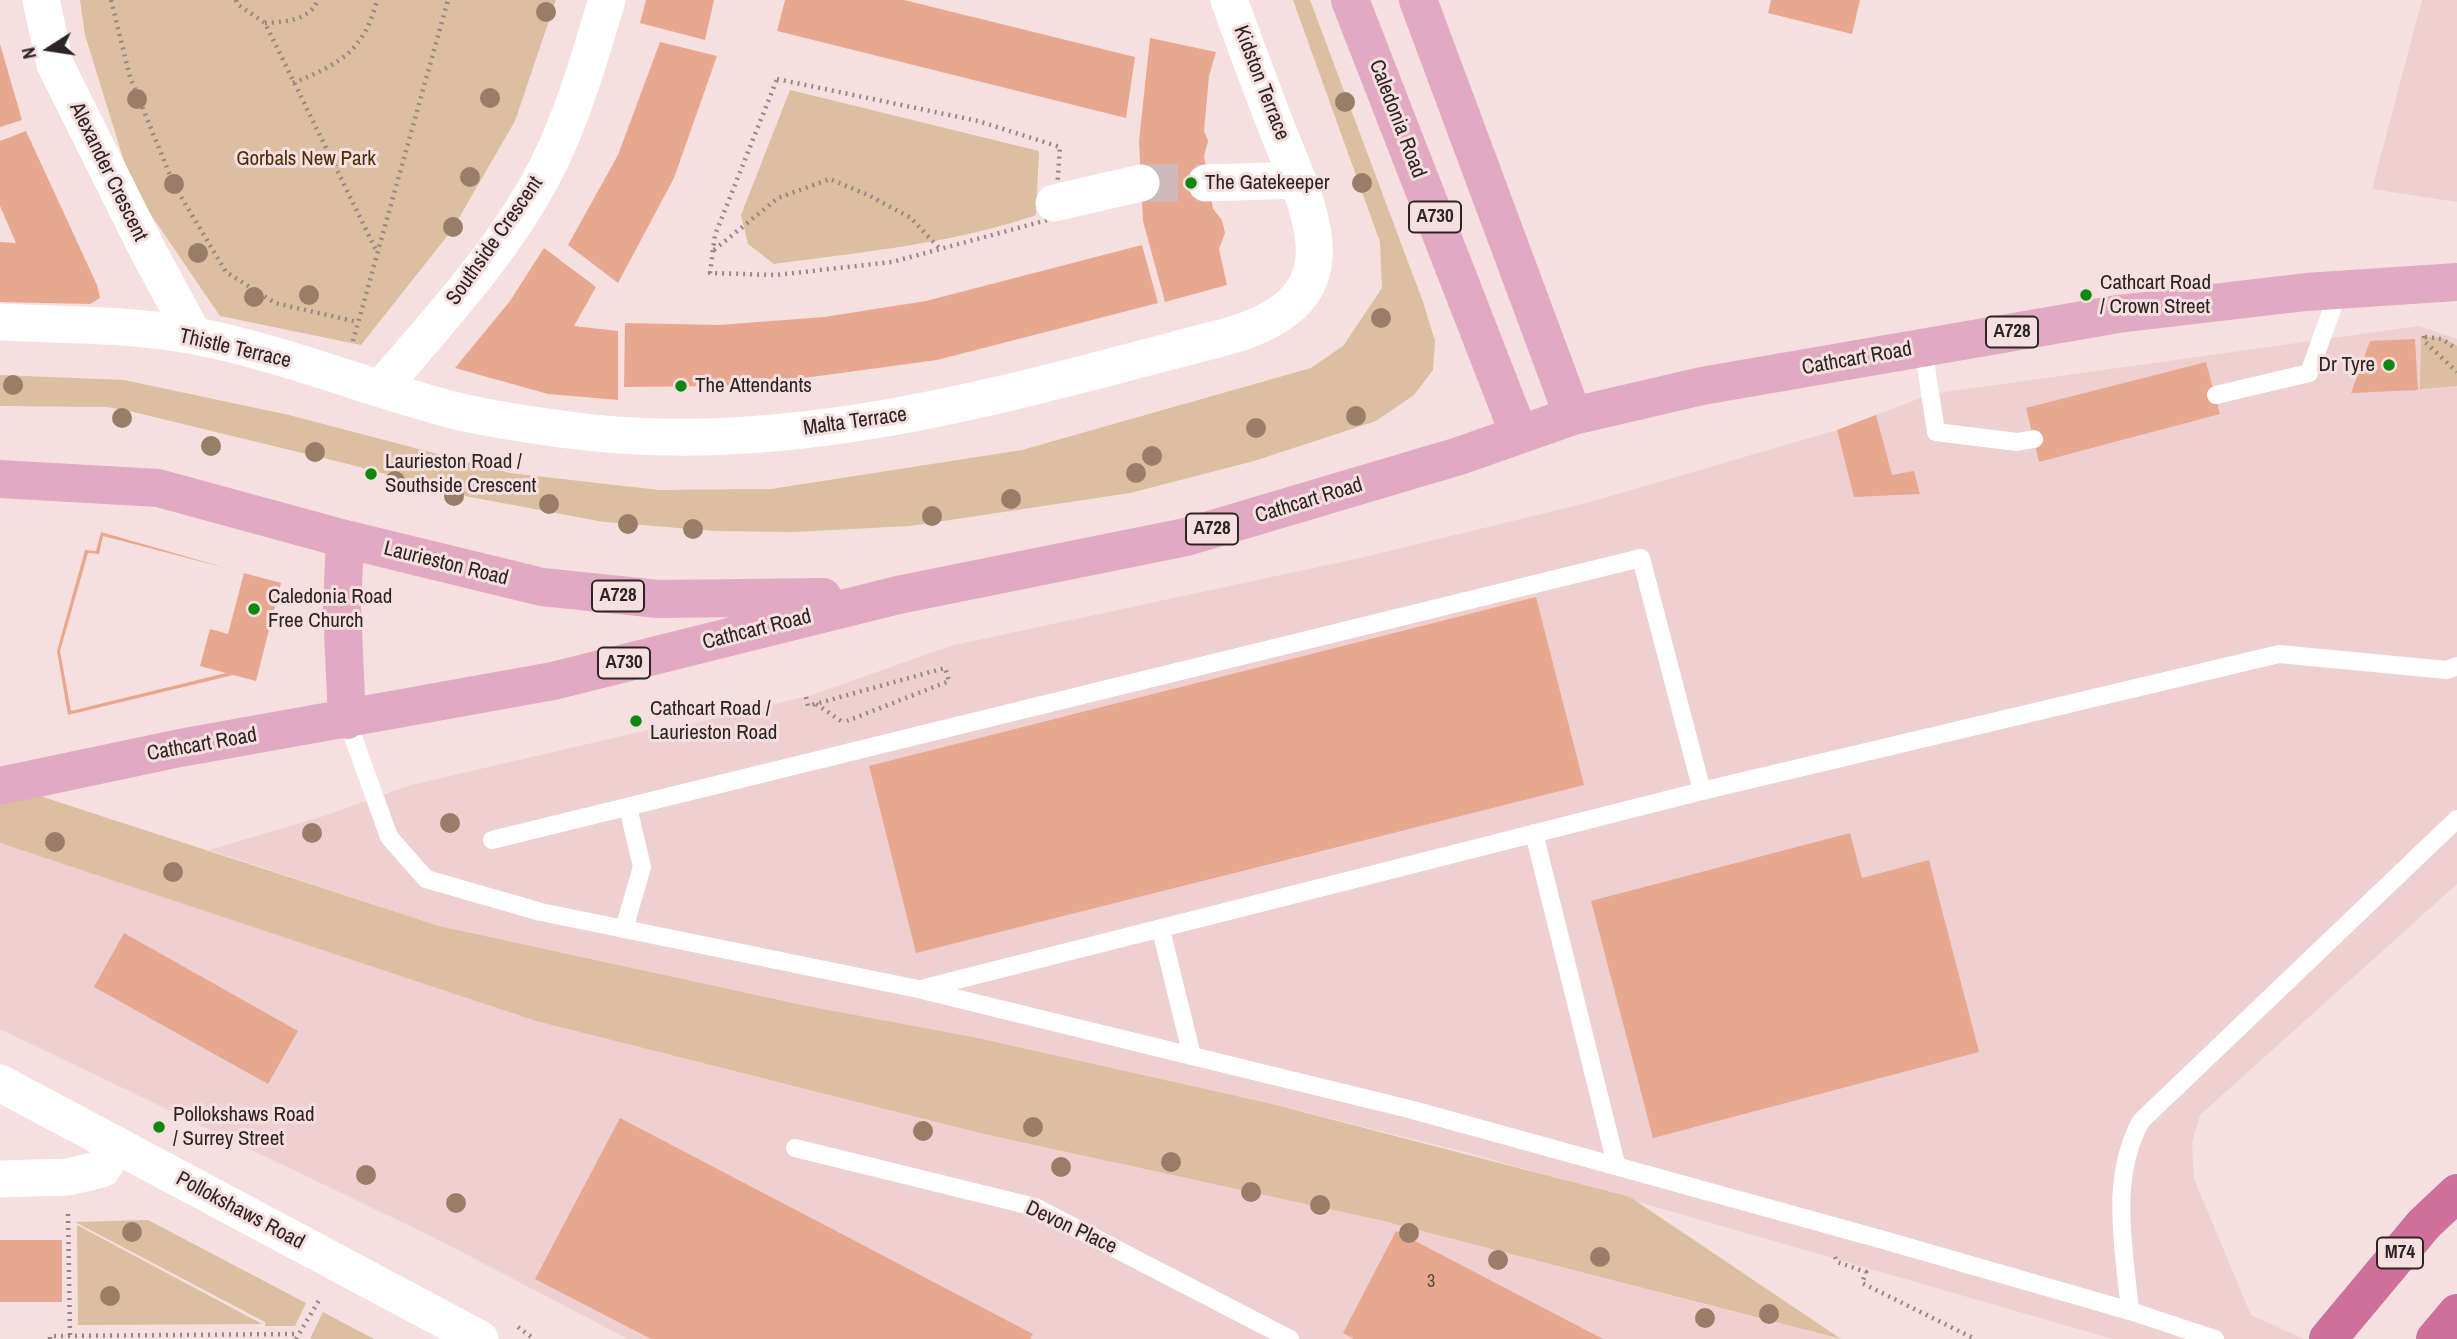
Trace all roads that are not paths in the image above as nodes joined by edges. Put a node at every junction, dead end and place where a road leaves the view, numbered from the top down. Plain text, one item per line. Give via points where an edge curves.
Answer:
1 (41, 0) edge
2 (607, 0) edge
3 (1229, 0) edge
4 (1350, 0) edge
5 (1418, 0) edge
6 (1298, 180) junction
7 (1141, 183) tunnel mouth
8 (1206, 183) tunnel mouth
9 (1054, 203) road end
10 (2457, 282) edge
11 (1306, 287) joint
12 (2339, 290) junction
13 (0, 322) edge
14 (194, 336) junction
15 (1923, 347) junction
16 (382, 387) junction
17 (2216, 395) dead end
18 (1573, 416) junction
19 (1519, 435) junction
20 (2034, 439) dead end
21 (0, 479) edge
22 (345, 539) junction
23 (898, 595) junction
24 (2457, 666) edge
25 (347, 720) junction
26 (0, 786) edge
27 (1702, 791) junction
28 (628, 807) junction
29 (2457, 819) edge
30 (1534, 833) junction
31 (492, 840) dead end
32 (624, 929) junction
33 (1161, 930) junction
34 (918, 989) junction
35 (1192, 1056) junction
36 (0, 1083) edge
37 (117, 1145) junction
38 (795, 1148) dead end
39 (1616, 1164) junction
40 (0, 1179) edge
41 (2457, 1193) edge
42 (2130, 1311) junction
43 (2457, 1313) edge
44 (2337, 1327) edge
45 (480, 1339) edge
46 (1290, 1339) edge
47 (2215, 1339) edge
48 (2435, 1339) edge

1 - 14 street, Alexander Crescent via 55,64
2 - 16 street, Southside Crescent via 556,148 529,198 473,276
3 - 6 street, Kidston Terrace
4 - 19 main road, Caledonia Road / A730
5 - 18 main road, A730
6 - 8 street
6 - 11 street, Kidston Terrace via 1316,239
7 - 9 street
10 - 12 main road, Cathcart Road / A728
11 - 16 street, Malta Terrace via 1293,304 1252,330 942,409 836,427 696,438 600,433 461,412
12 - 15 main road, Cathcart Road / A728 via 2118,314
12 - 17 lane via 2309,373
13 - 14 street, Thistle Terrace
14 - 16 street, Thistle Terrace
15 - 18 main road, Cathcart Road / A728 via 1702,386
15 - 20 lane via 1937,432 2017,442
18 - 19 main road, Cathcart Road / A728
19 - 23 main road, Cathcart Road / A728 via 1186,537
21 - 22 main road, Laurieston Road / A728 via 158,488
22 - 23 main road, Laurieston Road / A728 via 542,587 614,596 732,600
22 - 25 main road via 342,608
23 - 25 main road, Cathcart Road / A730 via 553,681
24 - 27 lane via 2447,670 2280,654
25 - 26 main road, Cathcart Road / A730 via 180,748
25 - 32 lane via 389,837 426,879 541,912
27 - 28 lane via 1641,558
27 - 30 lane
28 - 31 lane
28 - 32 lane via 642,867
29 - 42 lane via 2141,1121 2130,1142 2120,1209
30 - 33 lane
30 - 39 lane
32 - 34 lane
33 - 34 lane
33 - 35 lane
34 - 35 lane
35 - 39 lane
36 - 37 street, Pollokshaws Road
37 - 40 street via 102,1169 68,1177
37 - 45 street, Pollokshaws Road
38 - 46 lane, Devon Place via 1035,1207
39 - 42 lane
41 - 44 highway, M74 via 2424,1224
42 - 47 lane
43 - 48 highway

